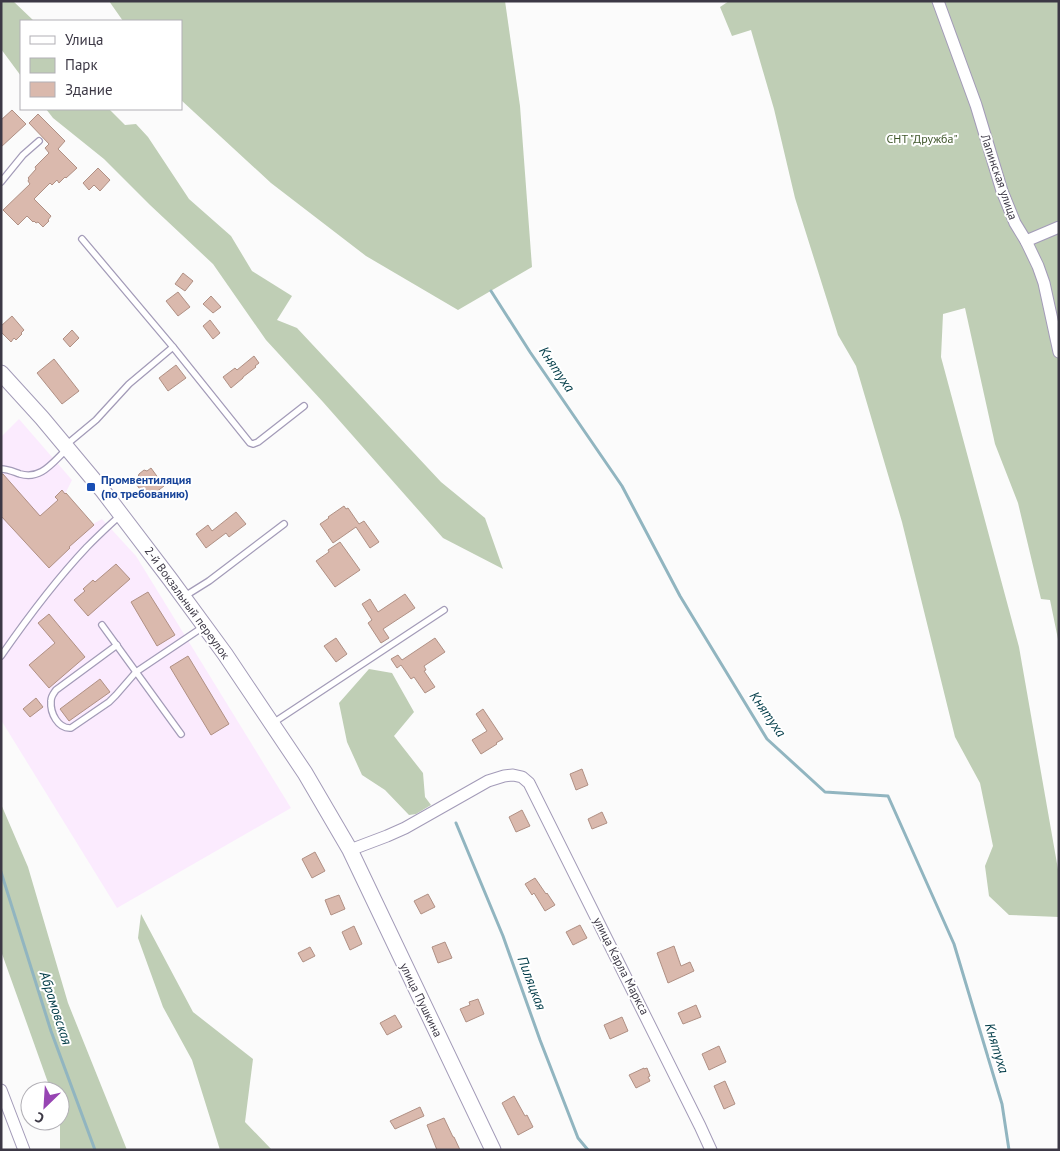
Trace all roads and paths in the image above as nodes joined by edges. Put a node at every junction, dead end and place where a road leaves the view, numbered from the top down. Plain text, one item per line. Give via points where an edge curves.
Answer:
1 (938, 1) edge
2 (39, 141) dead end
3 (1, 182) edge
4 (1059, 227) edge
5 (82, 240) dead end
6 (1026, 241) junction
7 (173, 347) junction
8 (1059, 352) edge
9 (1, 373) edge
10 (304, 406) dead end
11 (67, 447) junction
12 (1, 469) edge
13 (121, 515) junction
14 (284, 524) dead end
15 (184, 597) junction
16 (444, 610) dead end
17 (102, 625) dead end
18 (204, 626) junction
19 (117, 645) junction
20 (1, 656) edge
21 (136, 672) junction
22 (272, 723) junction
23 (181, 734) dead end
24 (350, 850) junction
25 (1, 1090) edge
26 (24, 1150) edge
27 (493, 1150) edge
28 (710, 1150) edge

1 - 6 street, Лапинская улица via 976,105 1002,191
2 - 3 lane
4 - 6 street
5 - 7 lane
6 - 8 street, Лапинская улица via 1044,283
7 - 10 lane via 250,443 258,442
7 - 11 lane via 130,384
9 - 11 street, 2-й Вокзальный переулок
11 - 12 lane via 39,474 31,476
11 - 13 street, 2-й Вокзальный переулок
13 - 15 street, 2-й Вокзальный переулок
13 - 20 lane via 58,579
14 - 15 lane
15 - 18 street, 2-й Вокзальный переулок
16 - 22 lane
17 - 19 lane
18 - 21 lane
18 - 22 street, 2-й Вокзальный переулок
19 - 21 lane
19 - 21 lane via 52,695 52,709 60,725 65,729 71,728 109,702
21 - 23 lane
22 - 24 street, 2-й Вокзальный переулок
24 - 27 street, улица Пушкина
24 - 28 street, улица Карла Маркса via 406,828 488,781 504,776 522,777 529,783
25 - 26 street

